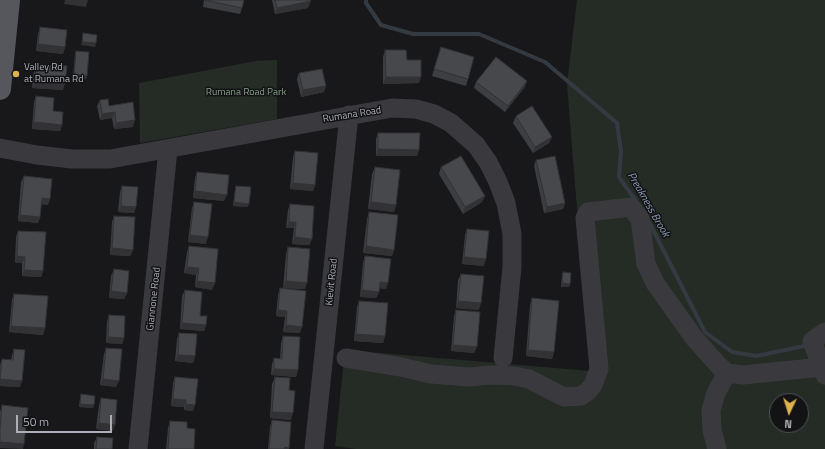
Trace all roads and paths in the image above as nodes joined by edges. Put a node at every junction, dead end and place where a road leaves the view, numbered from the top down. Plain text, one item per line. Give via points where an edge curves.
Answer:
1 (9, 0) edge
2 (0, 89) edge
3 (349, 115) junction
4 (0, 148) edge
5 (168, 149) junction
6 (820, 353) edge
7 (346, 358) dead end
8 (503, 358) dead end
9 (727, 373) junction
10 (138, 449) edge
11 (314, 449) edge
12 (717, 449) edge

1 - 2 main road
3 - 5 street, Rumana Road
3 - 8 street, Rumana Road via 404,108 434,114 461,131 476,145 488,162 506,203 512,234 512,267
3 - 11 street, Kievit Road
4 - 5 street, Rumana Road via 37,155 91,160
5 - 10 street, Giannone Road
6 - 9 street via 757,375
7 - 9 street via 431,374 469,377 515,376 529,379 564,397 581,396 593,385 599,369 585,218 588,212 631,207 640,219 646,264 655,283 695,339
9 - 12 street via 716,393 711,410 712,430

